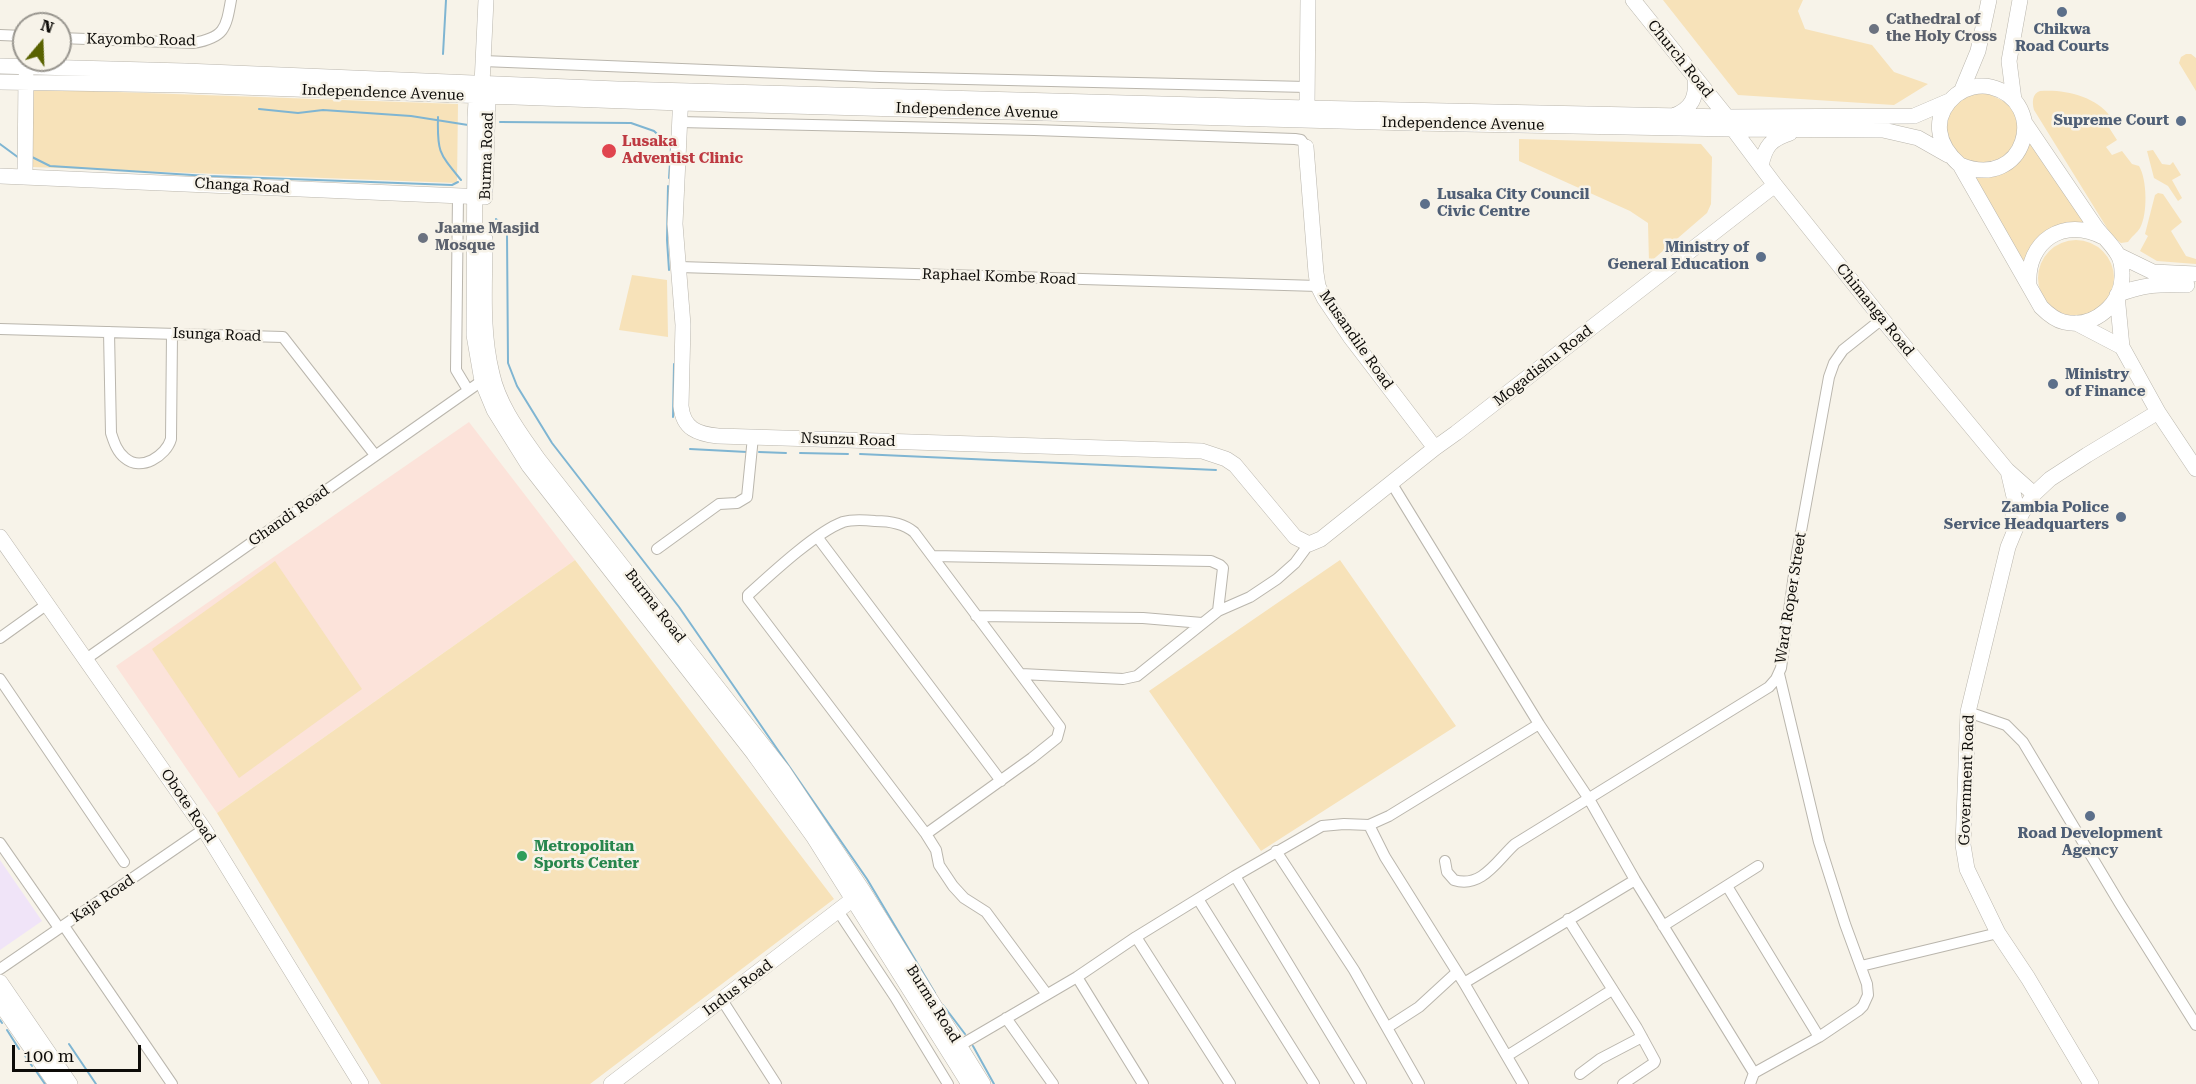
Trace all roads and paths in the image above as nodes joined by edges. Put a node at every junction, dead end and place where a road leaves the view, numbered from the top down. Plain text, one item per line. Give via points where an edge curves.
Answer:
1 (231, 0) edge
2 (486, 0) edge
3 (1308, 0) edge
4 (1633, 0) edge
5 (1989, 0) edge
6 (2020, 0) edge
7 (72, 38) edge
8 (483, 61) junction
9 (72, 68) edge
10 (27, 72) edge
11 (1695, 78) junction
12 (0, 82) edge
13 (26, 84) junction
14 (1307, 87) junction
15 (482, 92) junction
16 (1955, 96) junction
17 (681, 97) junction
18 (2014, 100) junction
19 (1307, 108) junction
20 (1673, 116) junction
21 (679, 122) junction
22 (1730, 123) junction
23 (2025, 123) junction
24 (1798, 129) junction
25 (1306, 147) joint
26 (1954, 160) junction
27 (1761, 166) junction
28 (0, 176) edge
29 (25, 176) junction
30 (1775, 185) junction
31 (458, 196) junction
32 (480, 197) junction
33 (2103, 237) junction
34 (2118, 255) junction
35 (679, 267) junction
36 (2196, 274) edge
37 (2029, 285) junction
38 (2196, 285) edge
39 (1318, 286) junction
40 (2117, 295) junction
41 (1882, 319) junction
42 (2076, 323) junction
43 (0, 329) edge
44 (109, 332) junction
45 (171, 334) junction
46 (2122, 347) junction
47 (487, 378) junction
48 (468, 390) junction
49 (2158, 412) junction
50 (753, 437) junction
51 (1435, 448) junction
52 (375, 455) junction
53 (2196, 469) edge
54 (2007, 470) junction
55 (1392, 484) junction
56 (2034, 494) junction
57 (2013, 532) junction
58 (0, 537) edge
59 (818, 538) junction
60 (1309, 544) junction
61 (657, 549) dead end
62 (932, 556) junction
63 (46, 605) junction
64 (1218, 611) junction
65 (976, 616) junction
66 (1202, 624) junction
67 (0, 638) edge
68 (86, 659) junction
69 (1021, 674) junction
70 (1779, 674) junction
71 (0, 679) edge
72 (1968, 712) junction
73 (1539, 724) junction
74 (1001, 781) junction
75 (1589, 799) junction
76 (1369, 825) junction
77 (204, 829) junction
78 (926, 834) junction
79 (0, 843) edge
80 (1276, 851) junction
81 (1444, 861) dead end
82 (124, 862) dead end
83 (1758, 866) dead end
84 (1235, 876) junction
85 (1635, 880) junction
86 (1727, 886) junction
87 (859, 895) junction
88 (1198, 898) junction
89 (838, 911) junction
90 (1568, 919) junction
91 (1663, 926) junction
92 (62, 927) junction
93 (1998, 933) junction
94 (1136, 937) junction
95 (1861, 966) junction
96 (0, 969) edge
97 (1456, 973) junction
98 (1077, 977) junction
99 (0, 982) edge
100 (1464, 983) junction
101 (1612, 990) junction
102 (1046, 993) junction
103 (722, 1000) junction
104 (0, 1003) edge
105 (1006, 1018) junction
106 (2196, 1025) edge
107 (1388, 1027) junction
108 (1642, 1037) junction
109 (1819, 1037) junction
110 (959, 1046) junction
111 (1507, 1056) junction
112 (1580, 1074) dead end
113 (1752, 1079) edge
114 (56, 1084) edge
115 (70, 1084) edge
116 (172, 1084) edge
117 (361, 1084) edge
118 (611, 1084) edge
119 (776, 1084) edge
120 (948, 1084) edge
121 (969, 1084) edge
122 (982, 1084) edge
123 (1053, 1084) edge
124 (1143, 1084) edge
125 (1230, 1084) edge
126 (1314, 1084) edge
127 (1361, 1084) edge
128 (1419, 1084) edge
129 (1523, 1084) edge
130 (1623, 1084) edge
131 (2091, 1084) edge

1 - 7 street, Kayombo Road via 226,26 205,41
2 - 8 main road, Burma Road
3 - 14 main road
4 - 11 main road, Church Road
5 - 16 main road via 1978,51
6 - 18 main road via 2009,61
8 - 14 street via 880,77
8 - 15 main road, Burma Road
9 - 15 main road, Independence Avenue via 197,72
10 - 13 main road
11 - 20 main road via 1694,100
11 - 22 main road, Church Road
12 - 13 main road, Independence Avenue
13 - 15 main road, Independence Avenue
13 - 29 main road
14 - 19 main road
15 - 17 main road, Independence Avenue
15 - 32 main road, Burma Road via 475,117
16 - 18 main road via 1974,87 1989,86
16 - 22 main road, Independence Avenue via 1914,116
16 - 26 main road via 1943,110 1939,134
17 - 19 main road, Independence Avenue
17 - 21 main road, Nsunzu Road
17 - 22 main road, Independence Avenue via 1412,123
18 - 23 main road
19 - 20 main road, Independence Avenue
20 - 22 main road, Independence Avenue
21 - 25 street via 1295,139
21 - 35 main road, Nsunzu Road via 675,224
22 - 24 main road, Independence Avenue
22 - 27 main road, Chimanga Road
23 - 26 main road via 2019,150 2000,168 1973,171
23 - 33 main road
24 - 26 main road, Independence Avenue via 1883,130 1918,138
24 - 27 main road via 1769,143
25 - 39 main road, Musandile Road
26 - 37 main road
27 - 30 main road, Chimanga Road
28 - 29 main road, Changa Road
29 - 31 main road, Changa Road
30 - 41 main road, Chimanga Road
30 - 51 main road, Mogadishu Road
31 - 32 main road, Changa Road
31 - 48 street via 456,370
32 - 47 main road, Burma Road via 474,334
33 - 34 main road
33 - 37 main road via 2082,229 2051,236 2031,262
34 - 36 main road via 2153,272
34 - 40 main road via 2122,276
35 - 39 street, Raphael Kombe Road
35 - 50 main road, Nsunzu Road via 683,420 702,434
37 - 42 main road via 2041,308 2063,322
38 - 40 main road via 2151,284
39 - 51 main road, Musandile Road via 1351,338
40 - 42 main road via 2101,315
40 - 46 main road
41 - 54 main road, Chimanga Road
41 - 70 street, Ward Roper Street via 1843,350 1831,369
42 - 46 main road
43 - 44 street, Isunga Road
44 - 45 street, Isunga Road
44 - 45 street via 111,433 124,458 139,463 159,457 171,439
45 - 52 street, Isunga Road via 286,338
46 - 49 main road
47 - 48 street, Ghandi Road
47 - 87 main road, Burma Road via 498,417 529,466
48 - 52 street, Ghandi Road
49 - 53 main road
49 - 56 main road, Government Road via 2077,461
50 - 60 main road, Nsunzu Road via 1202,451 1234,465 1295,537
50 - 61 street via 747,497 737,503 719,504
51 - 55 main road, Mogadishu Road
52 - 68 street, Ghandi Road
54 - 56 main road, Chimanga Road
54 - 57 main road via 2015,501
55 - 60 main road, Mogadishu Road
55 - 73 street
56 - 57 main road, Government Road
57 - 72 main road, Government Road
58 - 63 main road, Obote Road
59 - 62 street via 844,522 897,523 914,532
59 - 74 street
59 - 78 street via 776,570 748,599
60 - 64 street via 1295,563 1267,586
62 - 64 street via 1210,561 1221,565 1223,573
62 - 65 street
63 - 67 street
63 - 68 main road, Obote Road
64 - 66 street
65 - 66 street via 1143,618
65 - 69 street
66 - 69 street via 1145,671 1130,678
68 - 77 main road, Obote Road
69 - 74 street via 1060,730 1057,738
70 - 75 street, Ward Roper Street via 1769,687
70 - 95 street via 1818,842
71 - 82 street
72 - 93 main road, Government Road via 1963,845 1967,869
72 - 106 street via 2002,723 2023,742
73 - 75 street
73 - 76 street via 1403,809
74 - 78 street
75 - 81 street, Ward Roper Street via 1515,844 1481,877 1454,880
75 - 85 street
76 - 80 street via 1322,826
76 - 97 street
77 - 92 street, Kaja Road
77 - 117 main road, Obote Road
78 - 102 street via 953,886 986,912
79 - 92 street
80 - 84 street
80 - 107 street
83 - 86 street
84 - 88 street
84 - 127 street
85 - 90 street
85 - 91 street
86 - 91 street
86 - 109 street
87 - 89 main road, Indus Road
87 - 110 main road, Burma Road
87 - 121 main road, Burma Road
88 - 94 street
88 - 126 street
89 - 103 main road, Indus Road
89 - 120 street
90 - 100 street
90 - 101 street
91 - 113 street
92 - 96 street, Kaja Road
92 - 116 street
93 - 95 street
93 - 131 main road, Government Road
94 - 98 street
94 - 125 street
95 - 109 street via 1868,990 1866,1000 1859,1010
97 - 100 street
97 - 107 street via 1412,1012
98 - 102 street
98 - 124 street
99 - 115 main road
100 - 111 street
101 - 108 street
101 - 111 street
102 - 105 street
103 - 118 main road, Indus Road
103 - 119 street
104 - 114 main road
105 - 110 street
105 - 123 street
107 - 128 street
108 - 112 street
108 - 130 street via 1655,1062
109 - 113 street
110 - 122 main road, Burma Road
111 - 129 street

